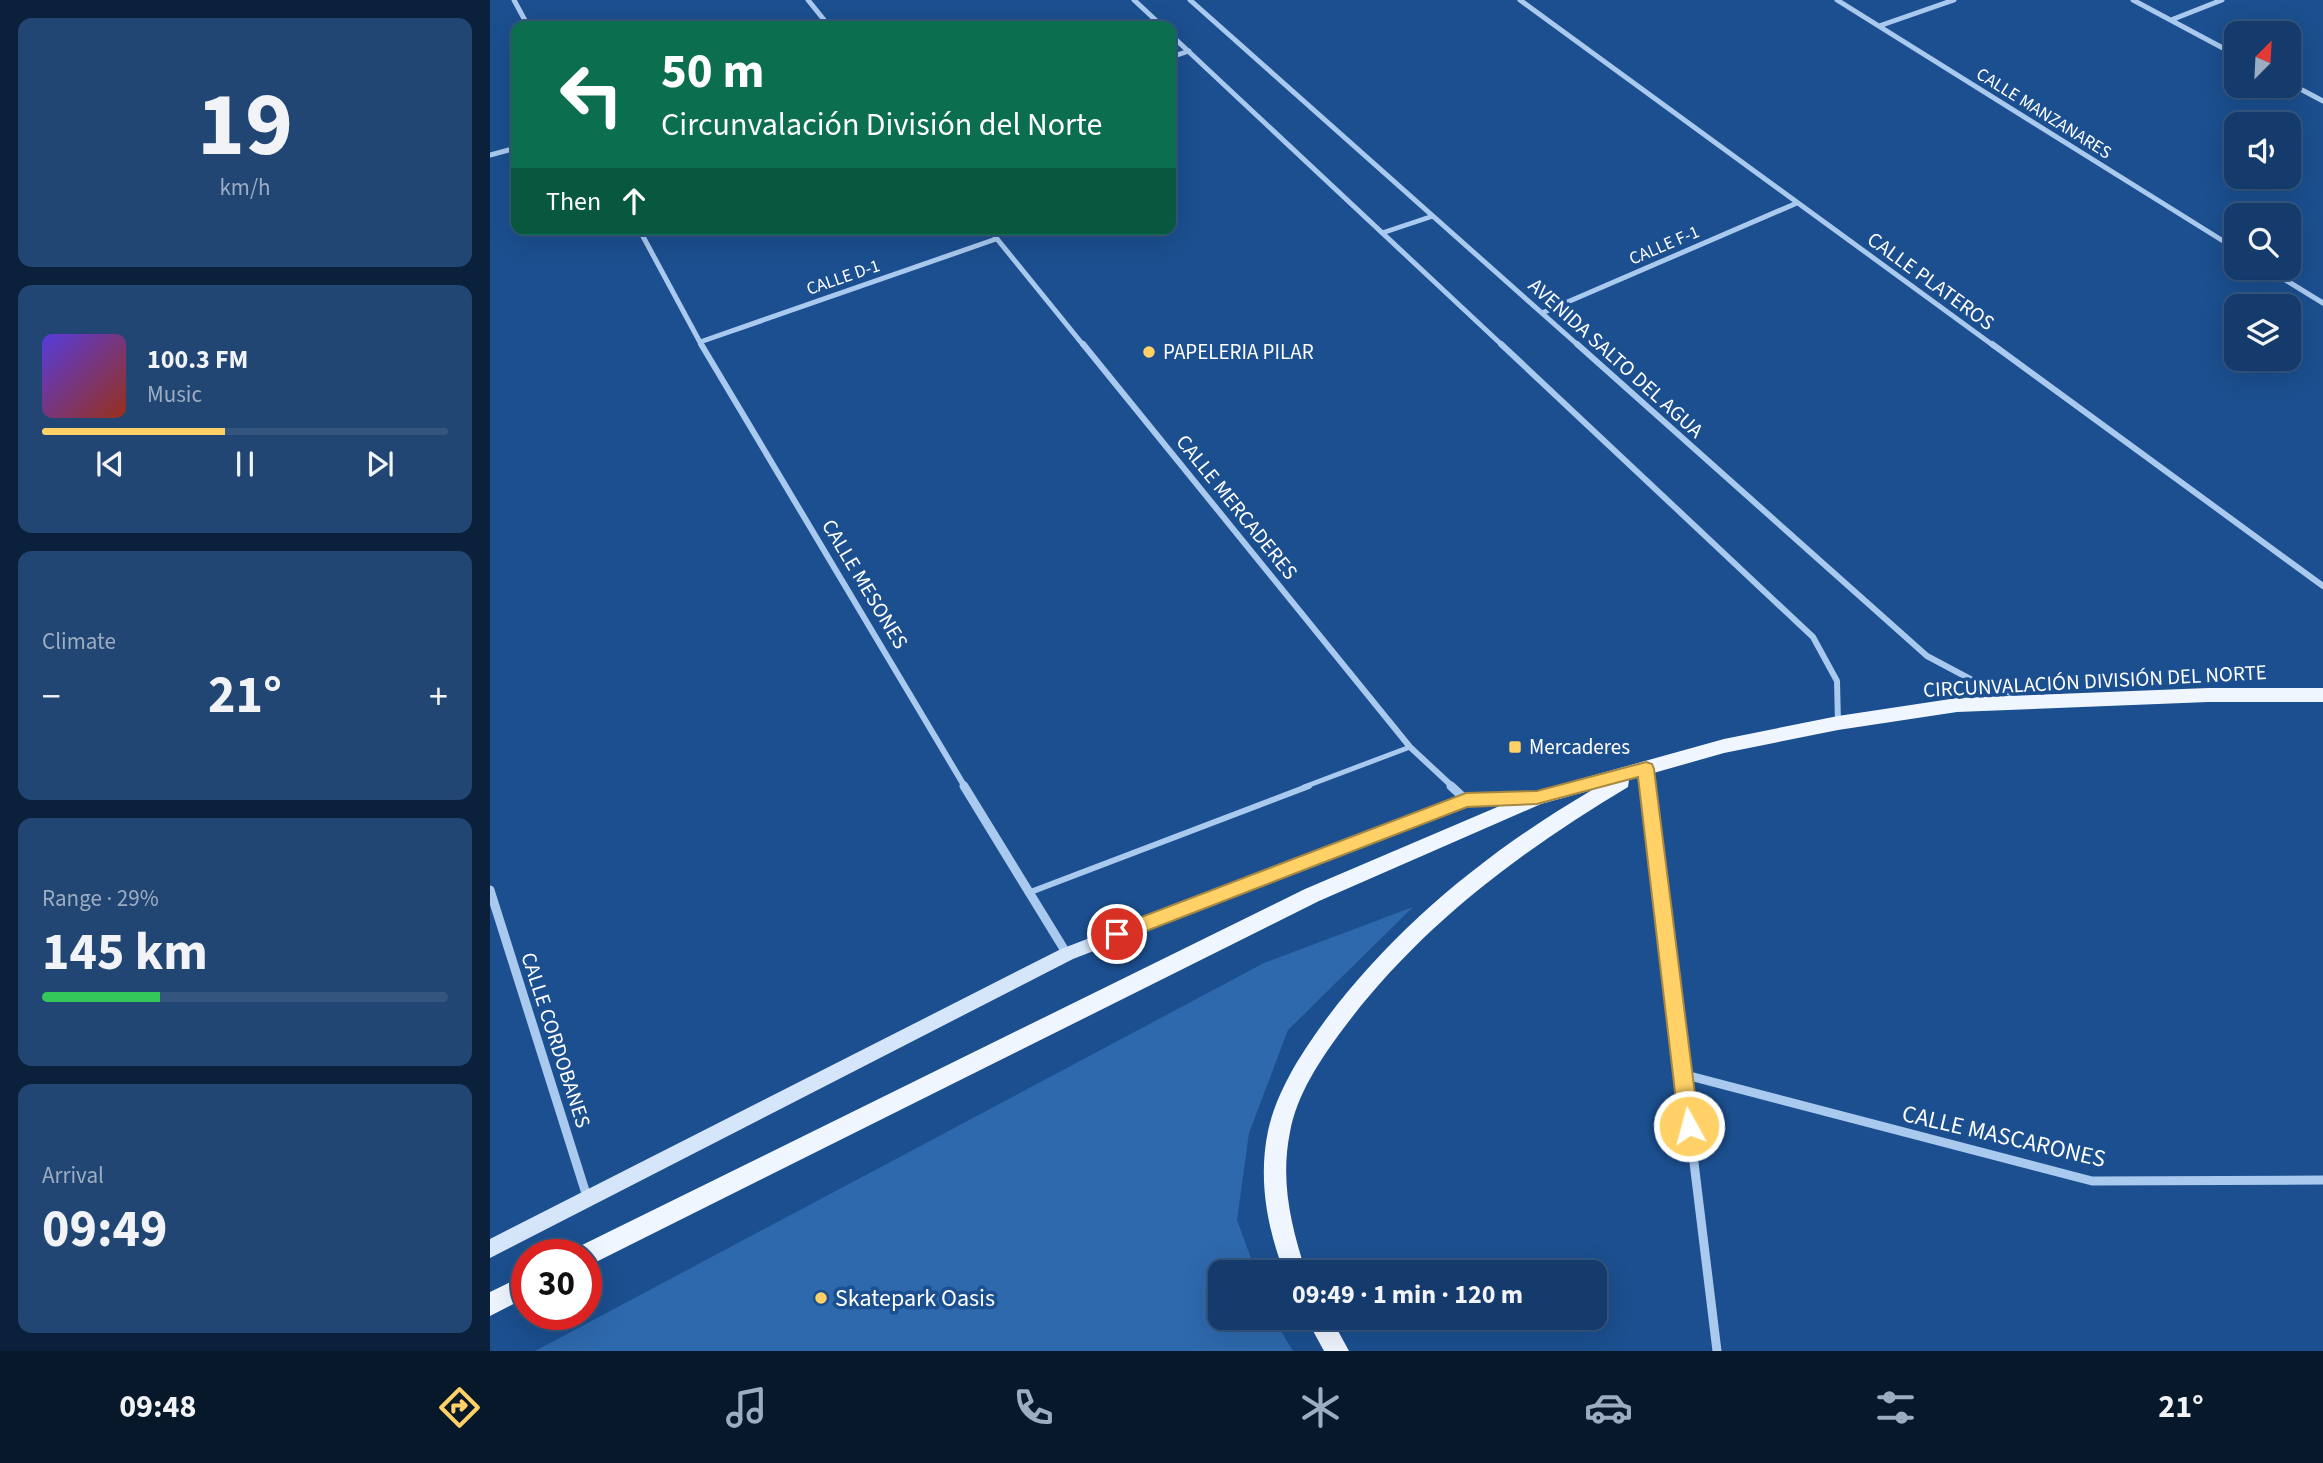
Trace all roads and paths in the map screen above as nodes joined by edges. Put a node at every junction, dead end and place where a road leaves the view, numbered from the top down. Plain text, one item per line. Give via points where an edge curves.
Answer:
1 (514, 0) edge
2 (808, 0) edge
3 (1134, 0) edge
4 (1190, 0) edge
5 (1520, 0) edge
6 (1837, 0) edge
7 (1954, 0) edge
8 (2133, 0) edge
9 (2222, 0) edge
10 (2171, 20) junction
11 (525, 21) edge
12 (825, 21) edge
13 (1157, 21) edge
14 (1879, 26) junction
15 (1176, 39) edge
16 (2224, 49) edge
17 (1189, 51) junction
18 (1176, 55) edge
19 (2301, 89) edge
20 (2323, 101) edge
21 (511, 149) edge
22 (490, 155) edge
23 (1797, 203) junction
24 (1433, 216) junction
25 (1382, 233) junction
26 (642, 235) edge
27 (993, 235) edge
28 (996, 239) junction
29 (2224, 242) edge
30 (2286, 280) edge
31 (2323, 303) edge
32 (1542, 313) junction
33 (700, 342) junction
34 (2323, 586) edge
35 (2323, 695) edge
36 (2043, 702) junction
37 (1838, 723) junction
38 (1410, 747) junction
39 (1646, 769) junction
40 (1537, 798) junction
41 (1466, 800) junction
42 (490, 890) edge
43 (1028, 893) junction
44 (1067, 954) junction
45 (1682, 1074) junction
46 (2323, 1180) edge
47 (588, 1200) junction
48 (602, 1247) edge
49 (490, 1249) edge
50 (1290, 1260) edge
51 (511, 1293) edge
52 (490, 1304) edge
53 (1325, 1330) edge
54 (1337, 1351) edge
55 (1717, 1351) edge

1 - 11 street
2 - 12 street
3 - 13 street
4 - 24 street, AVENIDA SALTO DEL AGUA
5 - 23 street, CALLE PLATEROS
6 - 14 street, CALLE MANZANARES
7 - 14 street
8 - 10 street
9 - 10 street
10 - 16 street
14 - 29 street, CALLE MANZANARES
15 - 17 street
17 - 18 street
17 - 25 street
19 - 20 street
21 - 22 street
23 - 32 street, CALLE F-1
23 - 34 street, CALLE PLATEROS
24 - 25 street
24 - 32 street, AVENIDA SALTO DEL AGUA
25 - 37 street via 1813,637 1837,681
26 - 33 street, CALLE MESONES
27 - 28 street, CALLE MERCADERES
28 - 33 street, CALLE D-1
28 - 38 street, CALLE MERCADERES
30 - 31 street
32 - 36 street, AVENIDA SALTO DEL AGUA via 1927,656 1985,688
33 - 43 street, CALLE MESONES
35 - 36 main road, CIRCUNVALACIÓN DIVISIÓN DEL NORTE
36 - 37 main road, CIRCUNVALACIÓN DIVISIÓN DEL NORTE via 1957,705
37 - 39 main road, CIRCUNVALACIÓN DIVISIÓN DEL NORTE via 1724,746
38 - 41 street, CALLE MERCADERES
38 - 43 lane
39 - 40 main road, CIRCUNVALACIÓN DIVISIÓN DEL NORTE
39 - 45 street
39 - 50 main road via 1567,813 1507,855 1437,911 1351,998 1294,1090 1279,1131 1275,1206
40 - 41 main road
40 - 48 main road, CIRCUNVALACIÓN DIVISIÓN DEL NORTE via 1312,895
41 - 44 main road
42 - 47 street, CALLE CORDOBANES
43 - 44 street, CALLE MESONES
44 - 47 main road
45 - 46 street, CALLE MASCARONES via 2092,1181
45 - 55 street
47 - 49 main road
51 - 52 main road
53 - 54 main road

